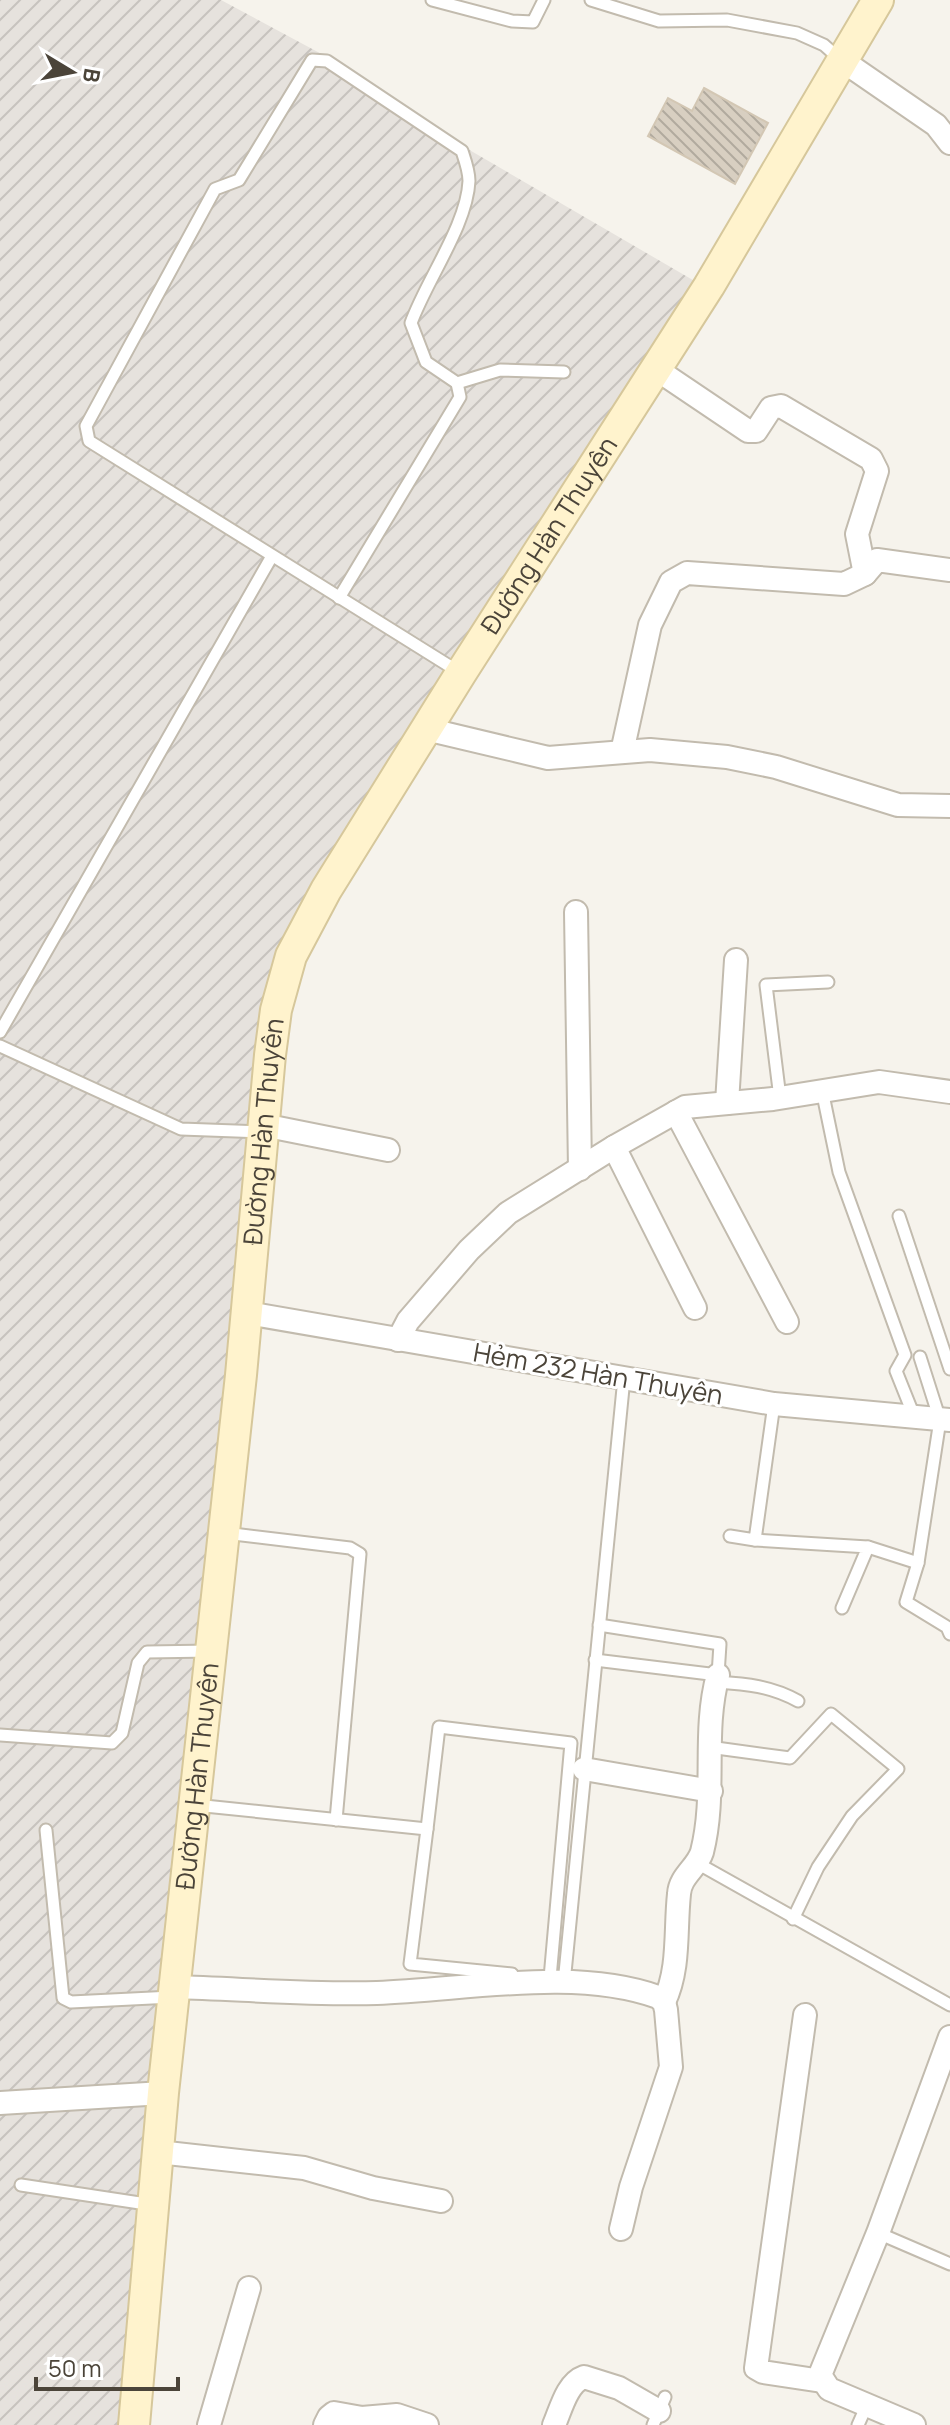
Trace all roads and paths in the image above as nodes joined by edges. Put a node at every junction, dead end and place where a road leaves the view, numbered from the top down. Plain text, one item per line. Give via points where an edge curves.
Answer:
1 (432, 0) edge
2 (544, 0) edge
3 (591, 0) edge
4 (878, 0) edge
5 (843, 61) junction
6 (945, 128) edge
7 (656, 369) junction
8 (564, 372) dead end
9 (457, 383) junction
10 (272, 556) junction
11 (950, 570) edge
12 (865, 574) junction
13 (339, 598) junction
14 (461, 673) junction
15 (426, 729) junction
16 (622, 752) junction
17 (950, 806) edge
18 (576, 912) dead end
19 (736, 960) dead end
20 (828, 982) dead end
21 (0, 1032) edge
22 (0, 1046) edge
23 (822, 1090) junction
24 (950, 1092) edge
25 (780, 1098) junction
26 (727, 1103) junction
27 (676, 1112) junction
28 (263, 1129) junction
29 (614, 1147) junction
30 (388, 1150) dead end
31 (580, 1169) junction
32 (899, 1216) dead end
33 (695, 1308) dead end
34 (247, 1313) junction
35 (787, 1322) dead end
36 (398, 1340) junction
37 (920, 1357) dead end
38 (950, 1369) edge
39 (624, 1378) junction
40 (774, 1404) junction
41 (914, 1417) junction
42 (945, 1420) edge
43 (224, 1533) junction
44 (730, 1536) dead end
45 (755, 1540) junction
46 (868, 1547) junction
47 (918, 1563) junction
48 (842, 1608) dead end
49 (599, 1625) junction
50 (950, 1634) edge
51 (211, 1651) junction
52 (595, 1660) junction
53 (717, 1678) junction
54 (798, 1701) dead end
55 (0, 1735) edge
56 (709, 1747) junction
57 (584, 1769) junction
58 (711, 1791) junction
59 (195, 1805) junction
60 (336, 1820) junction
61 (427, 1829) junction
62 (46, 1830) dead end
63 (697, 1863) junction
64 (793, 1919) junction
65 (564, 1983) junction
66 (174, 1992) junction
67 (664, 2002) junction
68 (950, 2005) edge
69 (805, 2015) dead end
70 (950, 2037) edge
71 (163, 2093) junction
72 (0, 2103) edge
73 (158, 2152) junction
74 (21, 2185) dead end
75 (441, 2201) dead end
76 (153, 2205) junction
77 (621, 2229) dead end
78 (878, 2233) junction
79 (950, 2264) edge
80 (249, 2288) dead end
81 (822, 2381) junction
82 (659, 2411) edge
83 (862, 2416) edge
84 (134, 2425) edge
85 (209, 2425) edge
86 (325, 2425) edge
87 (427, 2425) edge
88 (554, 2425) edge
89 (914, 2425) edge

1 - 2 lane via 533,22
3 - 5 lane via 659,21 727,20 797,33
4 - 5 street, Đường Hàn Thuyên
5 - 6 street
5 - 7 street, Đường Hàn Thuyên
7 - 12 street via 748,431 756,431 771,408 781,406 871,459 877,471 857,534
7 - 14 street, Đường Hàn Thuyên
8 - 9 lane via 500,370
9 - 10 lane via 426,362 411,323 466,208 469,177 462,151 327,61 312,60 239,180 215,189 86,426 89,441
9 - 13 lane via 460,397
10 - 13 lane
10 - 21 lane
11 - 12 street via 877,560
12 - 16 street via 844,584 687,573 671,582 650,625
13 - 14 lane
14 - 15 street, Đường Hàn Thuyên
15 - 16 street via 548,758
15 - 28 street, Đường Hàn Thuyên via 291,956 276,1010
16 - 17 street via 727,757 898,805
18 - 31 street
19 - 26 street
20 - 25 lane via 766,985
22 - 28 lane via 181,1129
23 - 24 street via 879,1082
23 - 25 street
23 - 41 lane via 839,1172 905,1355 896,1371
25 - 26 street
26 - 27 street
27 - 29 street
27 - 35 street
28 - 30 street
28 - 34 street, Đường Hàn Thuyên
29 - 31 street
29 - 33 street
31 - 36 street via 508,1213 428,1297
32 - 38 lane
34 - 36 street, Hẻm 232 Hàn Thuyên
34 - 43 street, Đường Hàn Thuyên
36 - 39 street, Hẻm 232 Hàn Thuyên
37 - 42 lane
39 - 40 street, Hẻm 232 Hàn Thuyên
39 - 49 lane
40 - 41 street, Hẻm 232 Hàn Thuyên
40 - 45 lane
41 - 42 street, Hẻm 232 Hàn Thuyên
42 - 47 lane
43 - 51 street, Đường Hàn Thuyên
43 - 60 lane via 350,1548 360,1554
44 - 45 lane
45 - 46 lane
46 - 47 lane
46 - 48 lane
47 - 50 lane via 906,1602
49 - 52 lane
49 - 53 lane via 720,1644
51 - 55 lane via 142,1655 122,1733 112,1743
51 - 59 street, Đường Hàn Thuyên
52 - 53 lane
52 - 57 lane
53 - 54 lane via 758,1684
53 - 56 street
56 - 58 street
56 - 64 lane via 790,1758 831,1714 898,1769 852,1816 818,1867
57 - 58 street
57 - 65 lane
58 - 63 street
59 - 60 lane
59 - 66 street, Đường Hàn Thuyên
60 - 61 lane
61 - 61 lane via 410,1964 550,1978 571,1743 439,1727
62 - 66 lane via 63,1998 71,2002
63 - 64 lane
63 - 67 street via 679,1891 678,1940
64 - 68 lane
65 - 66 street via 375,1993
65 - 67 street via 623,1986
66 - 71 street, Đường Hàn Thuyên
67 - 77 street via 671,2067
69 - 81 street via 756,2368
70 - 78 street
71 - 72 street
71 - 73 street, Đường Hàn Thuyên
73 - 75 street via 304,2168
73 - 76 street, Đường Hàn Thuyên
74 - 76 lane
76 - 84 street, Đường Hàn Thuyên
78 - 79 lane
78 - 81 street via 822,2368
80 - 85 street
81 - 83 street
82 - 88 street via 619,2388 584,2377 573,2384
83 - 89 street
86 - 87 street via 334,2413 362,2418 397,2415

